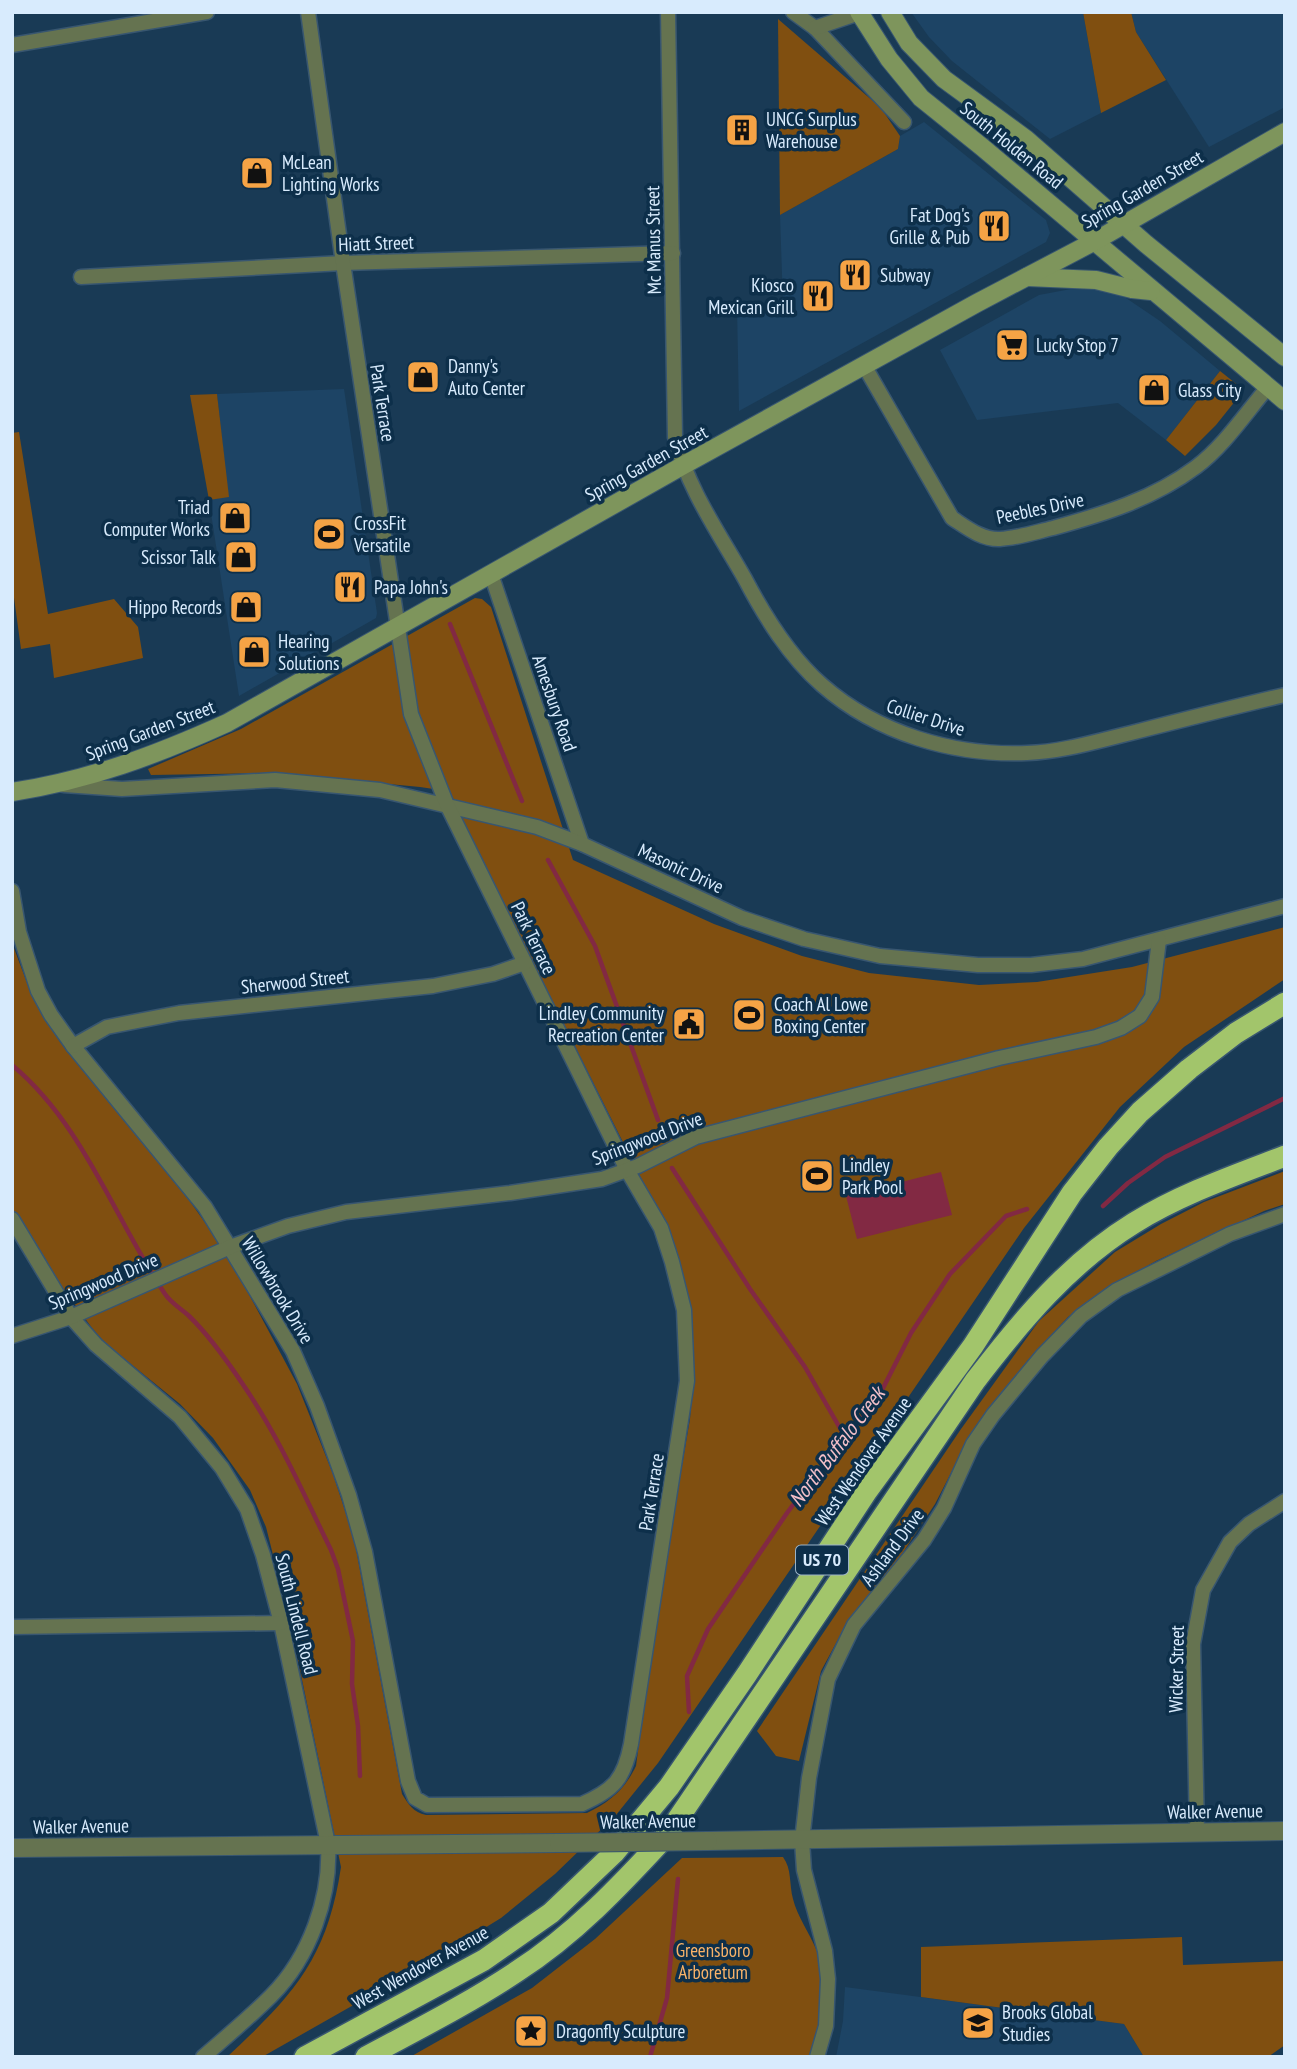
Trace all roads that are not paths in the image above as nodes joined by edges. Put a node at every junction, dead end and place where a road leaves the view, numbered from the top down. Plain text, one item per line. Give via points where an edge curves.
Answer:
1 (207, 12) edge
2 (308, 12) edge
3 (668, 12) edge
4 (793, 12) edge
5 (860, 12) edge
6 (890, 12) edge
7 (815, 28) junction
8 (12, 45) edge
9 (904, 122) dead end
10 (1285, 132) edge
11 (1123, 224) junction
12 (1095, 241) junction
13 (673, 253) junction
14 (343, 263) junction
15 (81, 277) dead end
16 (1027, 277) junction
17 (1151, 291) junction
18 (1285, 358) edge
19 (865, 367) junction
20 (1268, 387) junction
21 (1285, 401) edge
22 (682, 466) junction
23 (491, 574) junction
24 (397, 626) junction
25 (1285, 695) edge
26 (59, 785) junction
27 (12, 792) edge
28 (447, 806) junction
29 (582, 844) junction
30 (12, 891) edge
31 (1285, 906) edge
32 (1159, 940) junction
33 (525, 963) junction
34 (1285, 1003) edge
35 (73, 1046) junction
36 (1285, 1156) edge
37 (627, 1170) junction
38 (1285, 1214) edge
39 (12, 1219) edge
40 (230, 1247) junction
41 (71, 1317) junction
42 (12, 1336) edge
43 (1285, 1501) edge
44 (281, 1623) junction
45 (12, 1627) edge
46 (404, 1759) joint
47 (1197, 1832) junction
48 (1285, 1832) edge
49 (802, 1841) junction
50 (328, 1844) junction
51 (12, 1848) edge
52 (203, 2057) edge
53 (305, 2057) edge
54 (366, 2057) edge
55 (817, 2057) edge

1 - 8 street
2 - 14 street, Park Terrace
3 - 13 street, Mc Manus Street
4 - 7 street
5 - 7 street
5 - 12 main road, South Holden Road via 889,59 921,98
6 - 11 main road, South Holden Road via 909,43 944,79 1026,139
7 - 9 street
10 - 11 main road, Spring Garden Street
11 - 12 main road, Spring Garden Street
11 - 18 main road, South Holden Road
12 - 16 main road, Spring Garden Street
12 - 17 main road, South Holden Road
13 - 14 street, Hiatt Street
13 - 22 street, Mc Manus Street via 675,437
14 - 15 street, Hiatt Street
14 - 24 street, Park Terrace
16 - 17 main road via 1096,280
16 - 19 main road, Spring Garden Street
17 - 20 main road, South Holden Road
19 - 20 street, Peebles Drive via 952,518 975,533 998,540 1108,513 1152,494 1209,456
19 - 22 main road, Spring Garden Street
20 - 21 main road, South Holden Road
22 - 23 main road, Spring Garden Street
22 - 25 street, Collier Drive via 760,607 791,653 849,707 886,727 942,746 983,753 1030,753 1081,745
23 - 24 main road, Spring Garden Street
23 - 29 street, Amesbury Road
24 - 26 main road, Spring Garden Street via 227,723
24 - 28 street, Park Terrace via 411,714
26 - 27 main road, Spring Garden Street
26 - 28 street, Masonic Drive via 122,789 275,780 380,790
28 - 29 street, Masonic Drive via 537,827
28 - 33 street, Park Terrace
29 - 32 street, Masonic Drive via 742,918 804,939 880,956 1031,965 1083,959
30 - 35 street, Willowbrook Drive via 19,932 38,991
31 - 32 street, Masonic Drive
32 - 37 street, Springwood Drive via 1152,997 1140,1016 1121,1028 705,1134
33 - 35 street, Sherwood Street via 433,986 179,1013 107,1027
33 - 37 street, Park Terrace
34 - 53 highway, West Wendover Avenue / US 70 via 1236,1032 1189,1069 1108,1147 1072,1193 973,1346 867,1491 692,1753 614,1853 551,1913 484,1961
35 - 40 street, Willowbrook Drive via 205,1207
36 - 54 highway, US 70 via 1198,1189 1133,1223 1049,1292 975,1381 667,1835 616,1891 517,1972
37 - 40 street, Springwood Drive via 602,1179 346,1212
37 - 46 street, Park Terrace via 661,1228 672,1262 684,1310 687,1381 627,1762 619,1780 605,1794 582,1804 427,1805 415,1798
38 - 49 street, Ashland Drive via 1230,1234 1117,1290 1082,1316 1042,1356 993,1415 924,1540 854,1625 828,1679
39 - 41 street, South Lindell Road
40 - 41 street, Springwood Drive
40 - 46 street, Willowbrook Drive via 293,1351 349,1495 365,1552
41 - 42 street, Springwood Drive
41 - 44 street, South Lindell Road via 96,1345 180,1417 222,1468 247,1508
43 - 47 street, Wicker Street via 1230,1542 1203,1590 1193,1644
44 - 45 street
44 - 50 street, South Lindell Road
47 - 48 street, Walker Avenue
47 - 49 street, Walker Avenue
49 - 50 street, Walker Avenue, bridge
49 - 55 street, Ashland Drive via 828,1979 826,2026
50 - 51 street, Walker Avenue
50 - 52 street, South Lindell Road via 326,1895 292,1972

